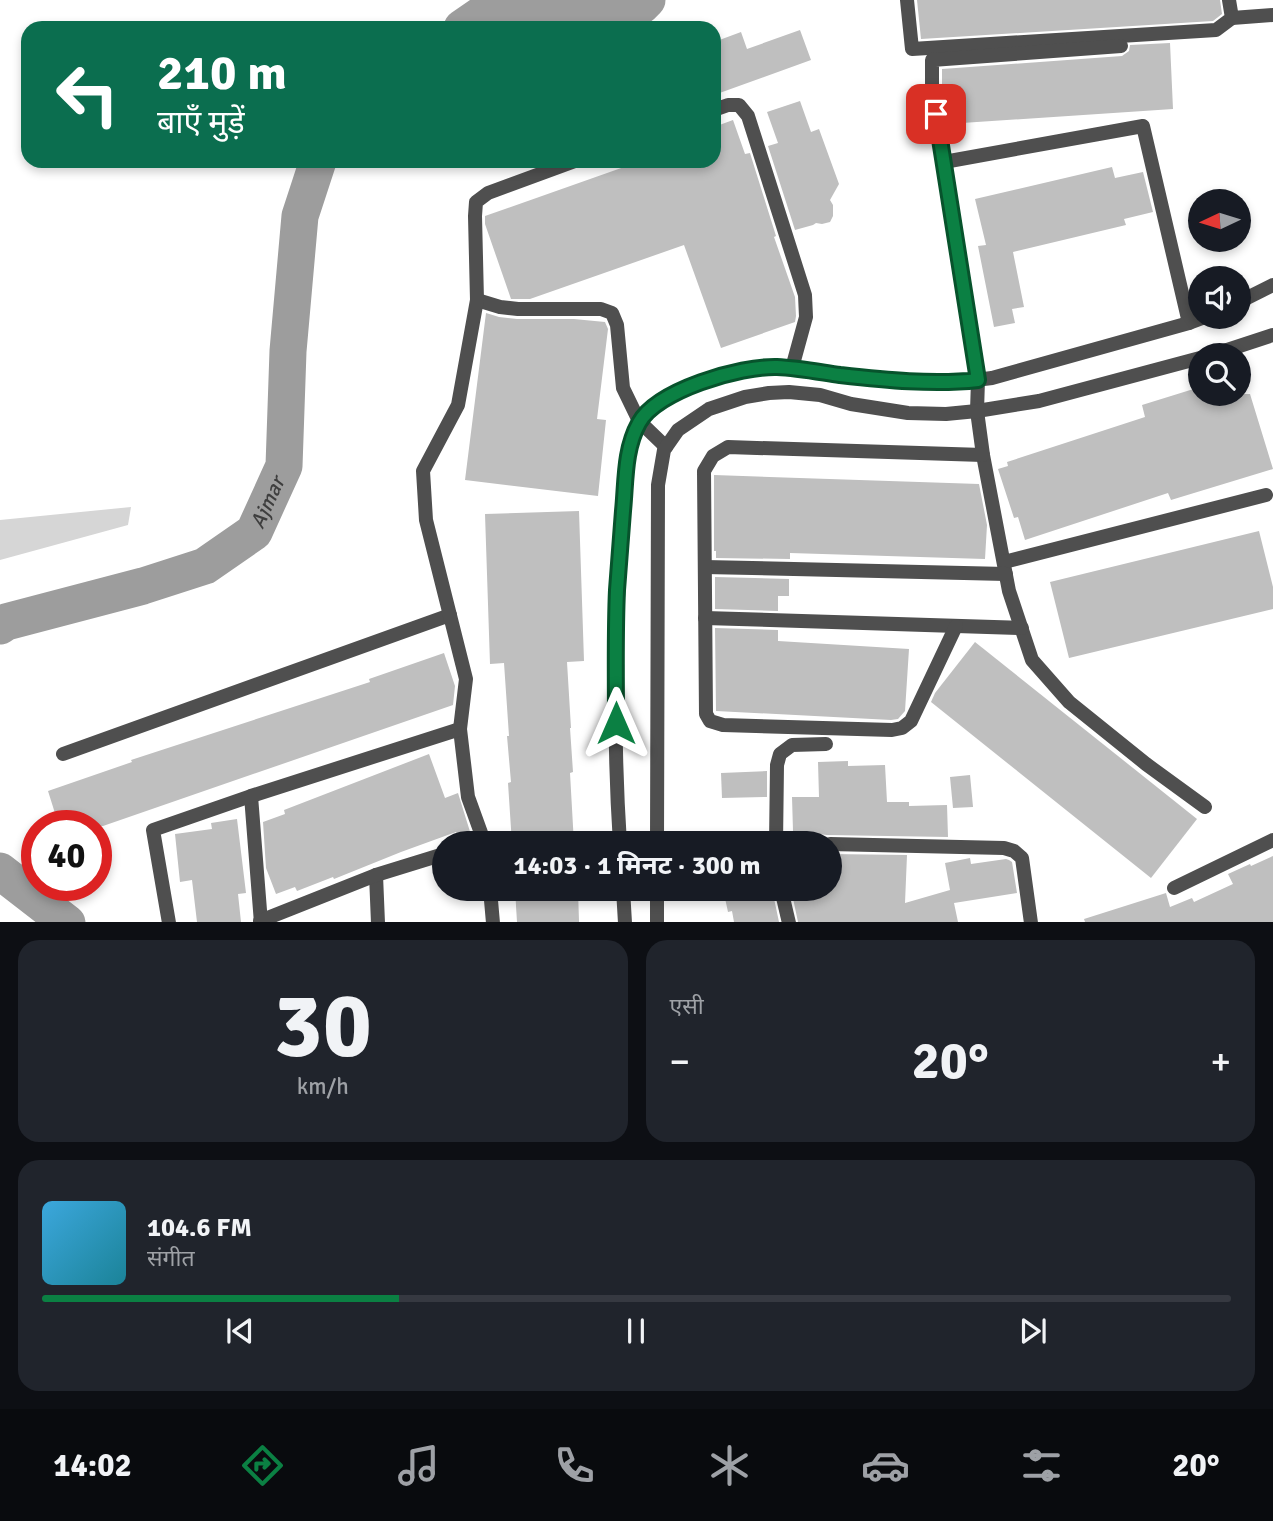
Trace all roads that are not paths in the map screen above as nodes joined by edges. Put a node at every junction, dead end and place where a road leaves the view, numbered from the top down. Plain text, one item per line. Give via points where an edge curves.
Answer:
1 (908, 0) edge
2 (1229, 0) edge
3 (1273, 15) edge
4 (1232, 18) junction
5 (1165, 43) dead end
6 (721, 108) edge
7 (944, 162) junction
8 (556, 168) edge
9 (1273, 285) edge
10 (1251, 297) edge
11 (477, 300) junction
12 (1188, 319) edge
13 (1188, 323) edge
14 (1273, 335) edge
15 (1249, 343) edge
16 (1188, 361) edge
17 (792, 368) junction
18 (978, 380) junction
19 (977, 411) junction
20 (639, 421) junction
21 (666, 447) junction
22 (983, 455) junction
23 (1266, 495) dead end
24 (705, 567) junction
25 (1005, 568) junction
26 (450, 615) junction
27 (705, 618) junction
28 (956, 626) junction
29 (1022, 628) junction
30 (460, 729) junction
31 (826, 744) dead end
32 (63, 754) dead end
33 (251, 796) junction
34 (1205, 807) dead end
35 (479, 831) edge
36 (619, 831) edge
37 (657, 831) edge
38 (776, 831) edge
39 (1273, 840) edge
40 (842, 844) edge
41 (432, 858) edge
42 (376, 875) junction
43 (1174, 888) dead end
44 (491, 901) edge
45 (624, 901) edge
46 (657, 901) edge
47 (783, 901) edge
48 (169, 922) edge
49 (261, 922) edge
50 (378, 922) edge
51 (493, 922) edge
52 (625, 922) edge
53 (657, 922) edge
54 (789, 922) edge
55 (1031, 922) edge

1 - 4 street via 912,50 1216,30
2 - 4 street
3 - 4 street
5 - 7 street via 932,60 932,91
6 - 17 street via 739,105 748,116 805,295 806,317
7 - 12 street via 1143,126
7 - 18 street
8 - 11 street via 488,193 476,202
9 - 10 street
11 - 20 street via 518,309 601,309 612,313 623,388
11 - 26 street via 458,405 423,471 426,520
13 - 18 street
14 - 15 street
16 - 19 street via 1039,401
17 - 18 street via 934,382
17 - 20 street via 738,370 712,379 679,391
18 - 19 street
19 - 21 street via 908,413 820,395 769,393 709,409 678,430
19 - 22 street
20 - 21 street
20 - 36 street via 628,446 617,591
21 - 37 street via 658,485
22 - 24 street via 727,447 713,456 704,471
22 - 25 street
23 - 25 street
24 - 25 street
24 - 27 street
25 - 29 street
26 - 30 street via 466,679
26 - 32 street
27 - 28 street
27 - 28 street via 706,714 710,721 723,725 902,728 911,721
28 - 29 street
29 - 34 street via 1032,660 1069,702
30 - 33 street
30 - 35 street via 468,797
31 - 38 street via 792,745 780,754
33 - 48 street via 153,830
33 - 49 street
39 - 43 street
40 - 55 street via 1014,851 1022,858
41 - 42 street
42 - 49 street
42 - 50 street
44 - 51 street
45 - 52 street
46 - 53 street
47 - 54 street

